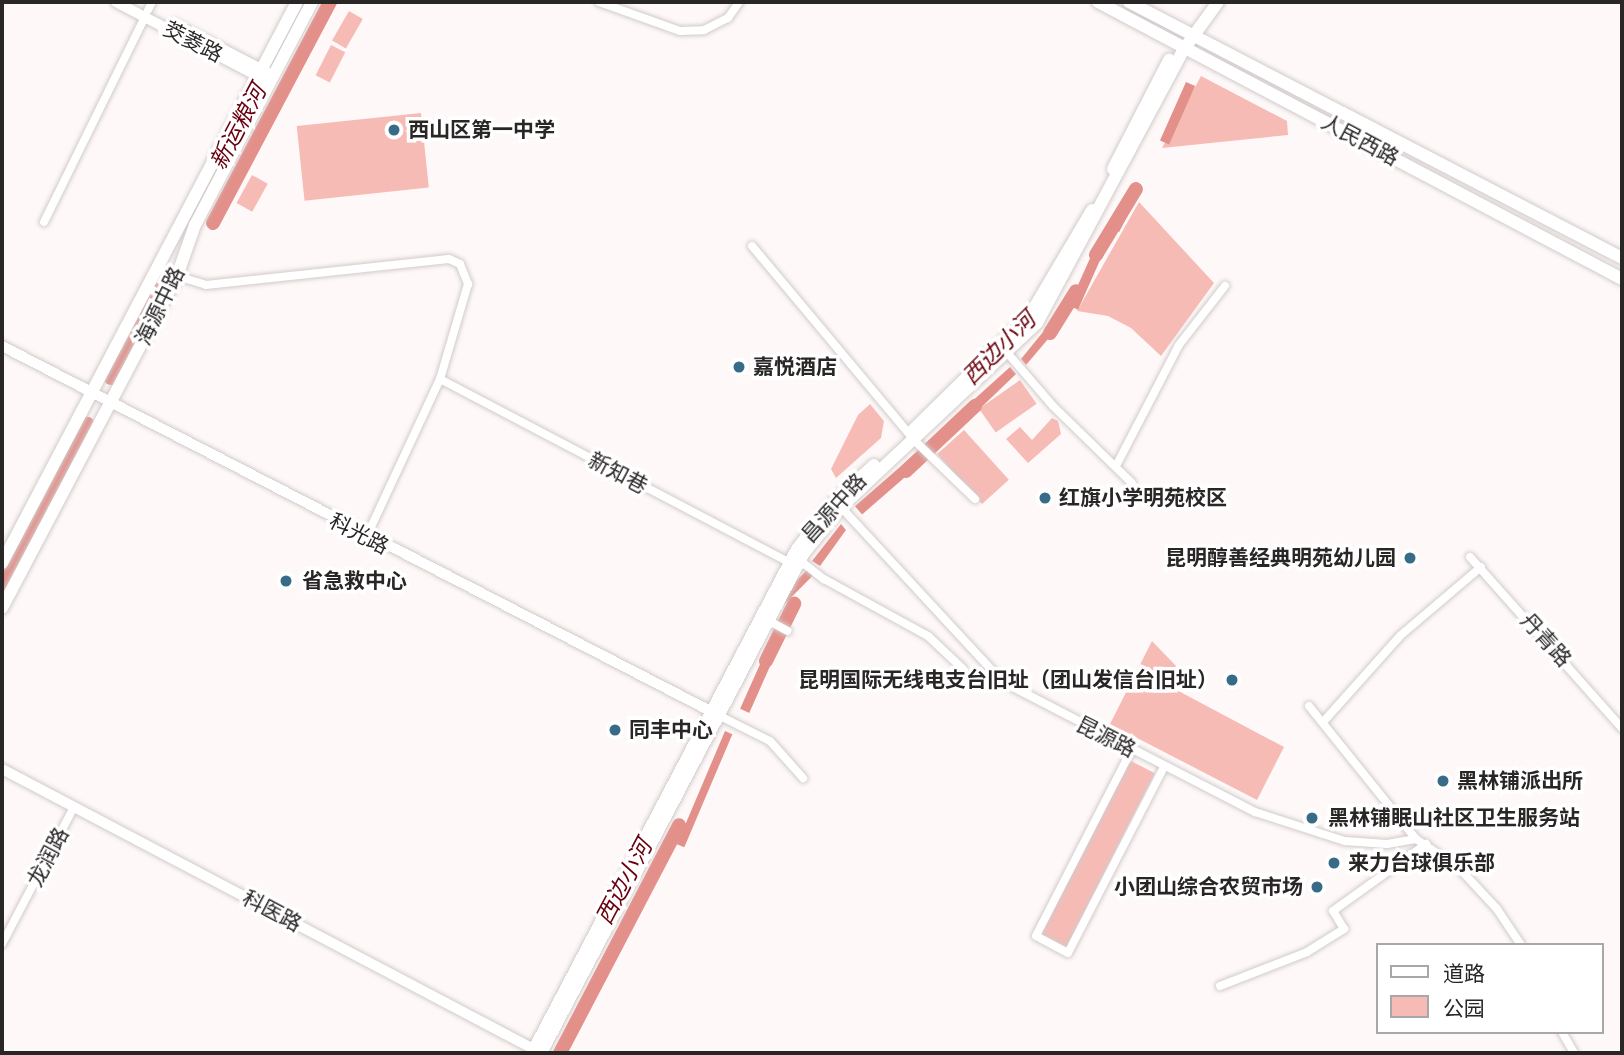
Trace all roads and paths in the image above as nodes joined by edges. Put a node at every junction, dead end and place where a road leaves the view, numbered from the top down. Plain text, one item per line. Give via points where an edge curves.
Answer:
1 (116, 2) edge
2 (131, 2) edge
3 (298, 2) edge
4 (312, 2) edge
5 (598, 2) edge
6 (739, 2) edge
7 (1098, 2) edge
8 (1129, 2) edge
9 (1207, 2) edge
10 (1218, 2) edge
11 (148, 10) edge
12 (1189, 34) junction
13 (1181, 47) junction
14 (266, 76) junction
15 (44, 222) dead end
16 (752, 246) dead end
17 (1622, 258) edge
18 (177, 276) junction
19 (1622, 279) edge
20 (1225, 286) dead end
21 (2, 346) edge
22 (1007, 353) junction
23 (440, 379) junction
24 (91, 392) junction
25 (111, 404) junction
26 (914, 439) junction
27 (1116, 466) junction
28 (1132, 483) dead end
29 (975, 499) dead end
30 (840, 507) junction
31 (366, 538) junction
32 (1471, 557) dead end
33 (795, 561) junction
34 (2, 563) edge
35 (1481, 567) junction
36 (2, 608) edge
37 (770, 621) junction
38 (788, 631) dead end
39 (963, 669) dead end
40 (1309, 706) dead end
41 (714, 713) junction
42 (1324, 722) junction
43 (1622, 728) edge
44 (1132, 749) junction
45 (1164, 766) junction
46 (2, 769) edge
47 (803, 778) dead end
48 (74, 807) junction
49 (1416, 839) junction
50 (1426, 844) junction
51 (1520, 943) edge
52 (2, 944) edge
53 (1220, 986) dead end
54 (1563, 1034) edge
55 (538, 1052) edge
56 (1574, 1053) edge

1 - 11 street, 茭菱路
2 - 11 street, 茭菱路
3 - 14 main road, 海源中路
4 - 14 main road, 海源中路
5 - 6 street via 680,31 704,30 728,18
7 - 13 main road, 人民西路
8 - 12 main road, 人民西路
9 - 12 main road
10 - 12 main road
11 - 14 street, 茭菱路
11 - 15 street
12 - 13 main road, 昌源中路
12 - 17 main road, 人民西路
13 - 19 main road, 人民西路
13 - 22 main road, 昌源中路 via 1053,299
14 - 18 main road, 海源中路 via 195,225
14 - 24 main road, 海源中路
16 - 26 street
18 - 23 street via 206,285 449,259 460,264 468,284
18 - 25 main road, 海源中路
20 - 27 street via 1179,345
21 - 24 street, 科光路
22 - 26 main road, 昌源中路
22 - 27 street
23 - 31 street
23 - 33 street, 新知巷
24 - 25 street, 科光路
24 - 34 main road, 海源中路
25 - 31 street, 科光路
25 - 36 main road, 海源中路
26 - 29 street
26 - 30 main road, 昌源中路
27 - 28 street
30 - 33 main road, 昌源中路
30 - 44 street, 昆源路 via 992,674
31 - 41 street, 科光路
32 - 35 street, 丹青路
33 - 37 main road, 昌源中路
33 - 39 street, 新知巷 via 936,641
33 - 41 main road, 昌源中路
35 - 42 street via 1401,635
35 - 43 street, 丹青路
37 - 38 street
37 - 41 main road, 昌源中路
40 - 42 street
41 - 47 street via 777,747
41 - 55 main road, 昌源中路
42 - 49 street
44 - 45 street, 昆源路
44 - 45 street via 1036,936 1068,953
45 - 49 street, 昆源路 via 1307,832 1366,842
46 - 48 street, 科医路
48 - 52 street, 龙润路
48 - 55 street, 科医路
49 - 50 street
50 - 51 street via 1447,858 1497,909
50 - 53 street via 1333,911 1344,929 1307,952
54 - 56 street

